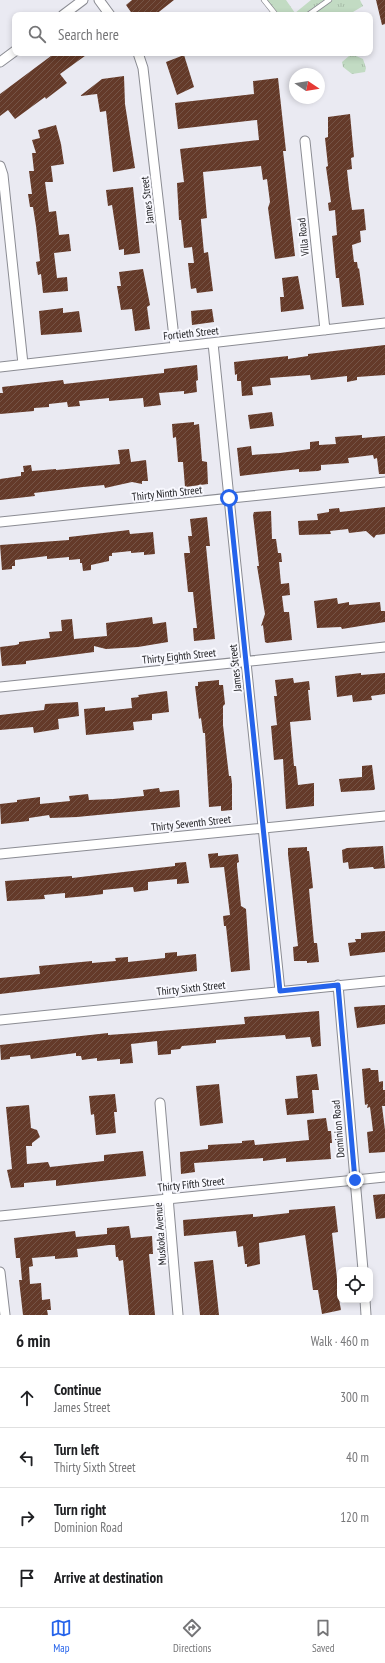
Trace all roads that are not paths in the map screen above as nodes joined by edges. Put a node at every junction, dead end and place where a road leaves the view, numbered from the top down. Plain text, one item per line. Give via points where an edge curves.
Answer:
1 (83, 0) edge
2 (99, 0) edge
3 (264, 0) edge
4 (329, 0) edge
5 (67, 12) edge
6 (108, 12) edge
7 (274, 12) edge
8 (312, 12) edge
9 (12, 53) edge
10 (139, 56) edge
11 (0, 62) edge
12 (305, 142) dead end
13 (0, 166) edge
14 (385, 324) edge
15 (326, 330) junction
16 (213, 343) junction
17 (175, 346) junction
18 (23, 364) junction
19 (0, 367) edge
20 (385, 482) edge
21 (229, 498) junction
22 (0, 522) edge
23 (385, 648) edge
24 (246, 662) junction
25 (0, 687) edge
26 (385, 816) edge
27 (263, 828) junction
28 (0, 854) edge
29 (385, 981) edge
30 (338, 985) junction
31 (280, 991) junction
32 (0, 1020) edge
33 (160, 1103) dead end
34 (385, 1177) edge
35 (355, 1180) junction
36 (170, 1198) junction
37 (0, 1216) edge
38 (363, 1267) edge
39 (0, 1272) edge
40 (365, 1303) edge
41 (5, 1315) edge
42 (178, 1315) edge
43 (366, 1315) edge

1 - 5 street
2 - 6 street
3 - 7 lane
4 - 8 lane
9 - 11 street
10 - 17 street, James Street via 143,68
12 - 15 street, Villa Road
13 - 18 street
14 - 15 street, Fortieth Street
15 - 16 street, Fortieth Street
16 - 17 street, Fortieth Street
16 - 21 street, James Street
17 - 18 street, Fortieth Street
18 - 19 street, Fortieth Street
20 - 21 street, Thirty Ninth Street
21 - 22 street, Thirty Ninth Street
21 - 24 street, James Street
23 - 24 street, Thirty Eighth Street
24 - 25 street, Thirty Eighth Street
24 - 27 street, James Street
26 - 27 street, Thirty Seventh Street
27 - 28 street, Thirty Seventh Street
27 - 31 street, James Street
29 - 30 street, Thirty Sixth Street
30 - 31 street, Thirty Sixth Street
30 - 35 street, Dominion Road
31 - 32 street, Thirty Sixth Street
33 - 36 street, Muskoka Avenue
34 - 35 street, Thirty Fifth Street
35 - 36 street, Thirty Fifth Street
35 - 38 street, Dominion Road
36 - 37 street, Thirty Fifth Street
36 - 42 street, Muskoka Avenue
39 - 41 street
40 - 43 street

